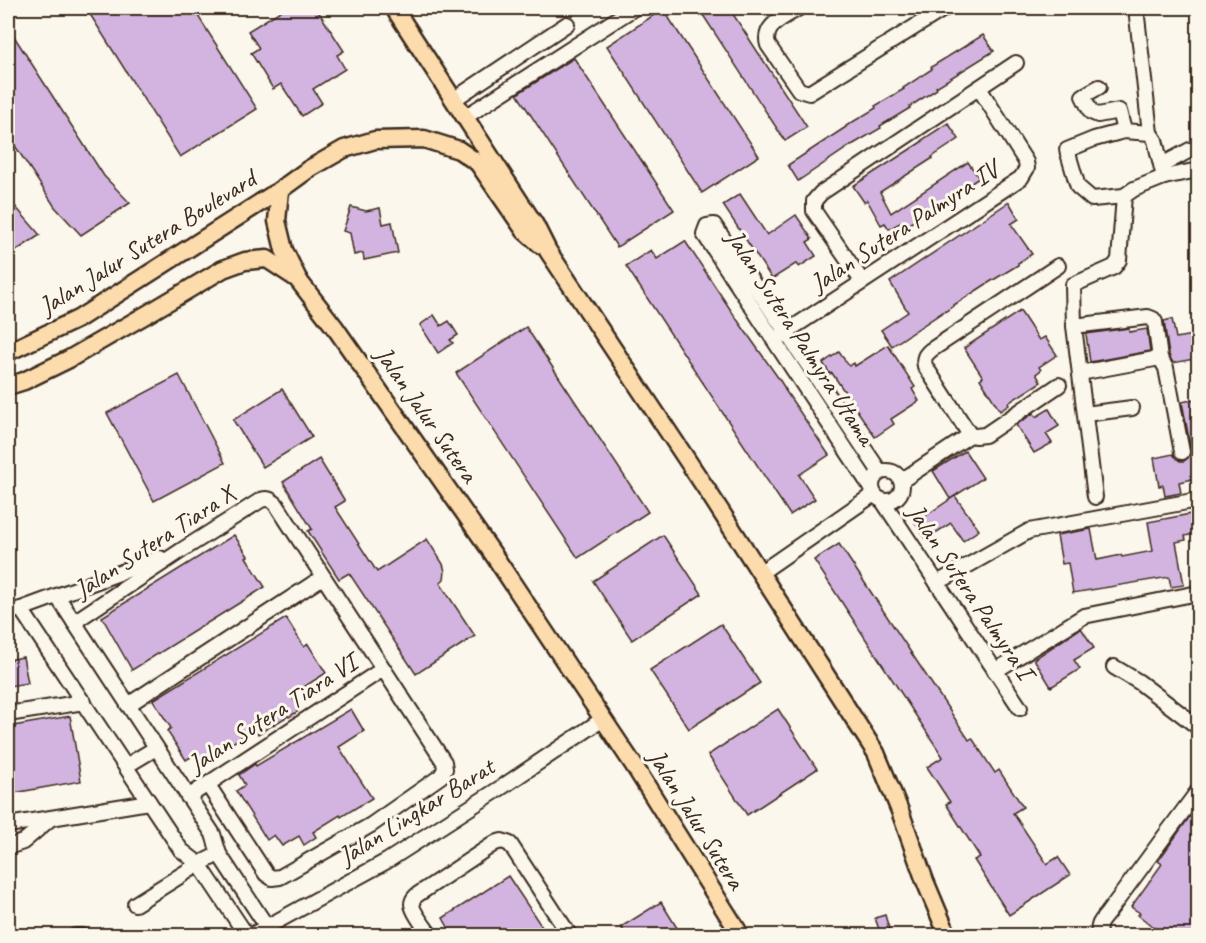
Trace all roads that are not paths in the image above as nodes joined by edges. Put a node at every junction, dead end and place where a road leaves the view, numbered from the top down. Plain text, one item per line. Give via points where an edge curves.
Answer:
1 (394, 8) edge
2 (634, 8) edge
3 (799, 8) edge
4 (945, 8) edge
5 (1151, 8) edge
6 (1136, 9) edge
7 (567, 24) dead end
8 (1016, 63) dead end
9 (1100, 87) dead end
10 (979, 88) junction
11 (453, 100) junction
12 (465, 117) junction
13 (1124, 131) junction
14 (1150, 133) junction
15 (1190, 150) dead end
16 (1198, 170) edge
17 (1163, 171) junction
18 (280, 190) junction
19 (1124, 196) junction
20 (548, 251) junction
21 (1058, 266) dead end
22 (299, 281) junction
23 (862, 281) junction
24 (1074, 326) junction
25 (786, 332) junction
26 (774, 341) junction
27 (8, 352) edge
28 (1160, 358) junction
29 (1080, 373) junction
30 (1059, 385) dead end
31 (8, 386) edge
32 (1132, 408) dead end
33 (1085, 414) junction
34 (970, 435) junction
35 (1182, 452) dead end
36 (880, 472) junction
37 (901, 481) junction
38 (876, 494) junction
39 (1095, 497) dead end
40 (1198, 500) edge
41 (182, 550) junction
42 (760, 573) junction
43 (323, 577) junction
44 (937, 583) junction
45 (1198, 592) edge
46 (57, 596) junction
47 (14, 610) edge
48 (74, 622) junction
49 (1114, 666) dead end
50 (383, 669) junction
51 (995, 671) junction
52 (84, 702) junction
53 (128, 705) junction
54 (1020, 708) dead end
55 (8, 714) edge
56 (603, 719) junction
57 (1198, 727) edge
58 (156, 748) junction
59 (126, 766) junction
60 (208, 785) junction
61 (1198, 791) edge
62 (188, 797) junction
63 (149, 802) junction
64 (50, 819) junction
65 (8, 825) edge
66 (8, 847) edge
67 (219, 854) junction
68 (199, 864) junction
69 (135, 904) dead end
70 (270, 931) edge
71 (1099, 934) edge
72 (75, 936) edge
73 (83, 936) edge
74 (249, 936) edge
75 (431, 936) edge
76 (570, 936) edge
77 (741, 936) edge
78 (948, 936) edge

1 - 11 main road
2 - 12 street
3 - 4 street via 771,26 766,38 799,90 809,93
5 - 6 street
6 - 14 street
7 - 11 street
8 - 10 street
9 - 13 street via 1083,96 1091,112 1098,115 1119,111
10 - 23 street, Jalan Sutera Palmyra IV via 1026,162 1021,178
10 - 23 street via 814,201 814,211
11 - 12 main road
12 - 20 main road
13 - 14 street
13 - 19 street via 1067,150 1078,187 1092,199
14 - 17 street
15 - 17 street
16 - 17 street
17 - 19 street
18 - 20 main road via 344,149 375,140 424,139 459,150 478,163 525,231
18 - 22 main road, Jalan Jalur Sutera via 277,221 284,250
18 - 27 main road, Jalan Jalur Sutera Boulevard via 78,320
19 - 24 street via 1119,260 1114,267 1073,285
20 - 42 main road
21 - 34 street via 926,355 925,366
22 - 31 main road via 267,260 245,261 223,269 69,358
22 - 56 main road, Jalan Jalur Sutera via 453,495
23 - 25 street, Jalan Sutera Palmyra IV
24 - 28 street via 1148,317 1155,322
24 - 29 street
25 - 26 street, Jalan Sutera Palmyra IV
25 - 26 street, Jalan Sutera Palmyra Utama via 714,225 707,226 704,234
25 - 36 street, Jalan Sutera Palmyra Utama
26 - 38 street, Jalan Sutera Palmyra Utama
28 - 29 street
28 - 35 street via 1166,368
29 - 33 street
30 - 34 street via 985,435
32 - 33 street
33 - 39 street
34 - 37 street
36 - 37 street via 895,473
36 - 38 street via 873,479
37 - 38 street via 899,495 891,500
38 - 42 street
38 - 44 street, Jalan Sutera Palmyra I
40 - 44 street via 1029,531
41 - 43 street, Jalan Sutera Tiara X via 266,498 276,504
41 - 46 street
41 - 48 street, Jalan Sutera Tiara X
42 - 78 main road via 876,753
43 - 50 street
43 - 53 street
44 - 51 street, Jalan Sutera Palmyra I
45 - 51 street via 1084,616
46 - 47 street
46 - 48 street
47 - 52 street
48 - 53 street
49 - 57 street
50 - 60 street, Jalan Sutera Tiara VI
50 - 60 street via 445,769 441,776 371,825 272,878
51 - 54 street, Jalan Sutera Palmyra I
52 - 55 street
52 - 59 street
53 - 58 street
56 - 70 street, Jalan Lingkar Barat via 387,861
56 - 77 main road, Jalan Jalur Sutera
58 - 59 street
58 - 62 street
59 - 63 street
60 - 62 street, Jalan Sutera Tiara VI
61 - 71 street via 1100,922
62 - 67 street via 213,834
63 - 64 street
63 - 68 street via 181,850
64 - 65 street
64 - 66 street via 23,842
67 - 68 street
67 - 70 street
68 - 69 street
68 - 74 street
70 - 74 street, Jalan Lingkar Barat
72 - 73 street
75 - 76 street via 414,909 413,898 501,841 510,844

